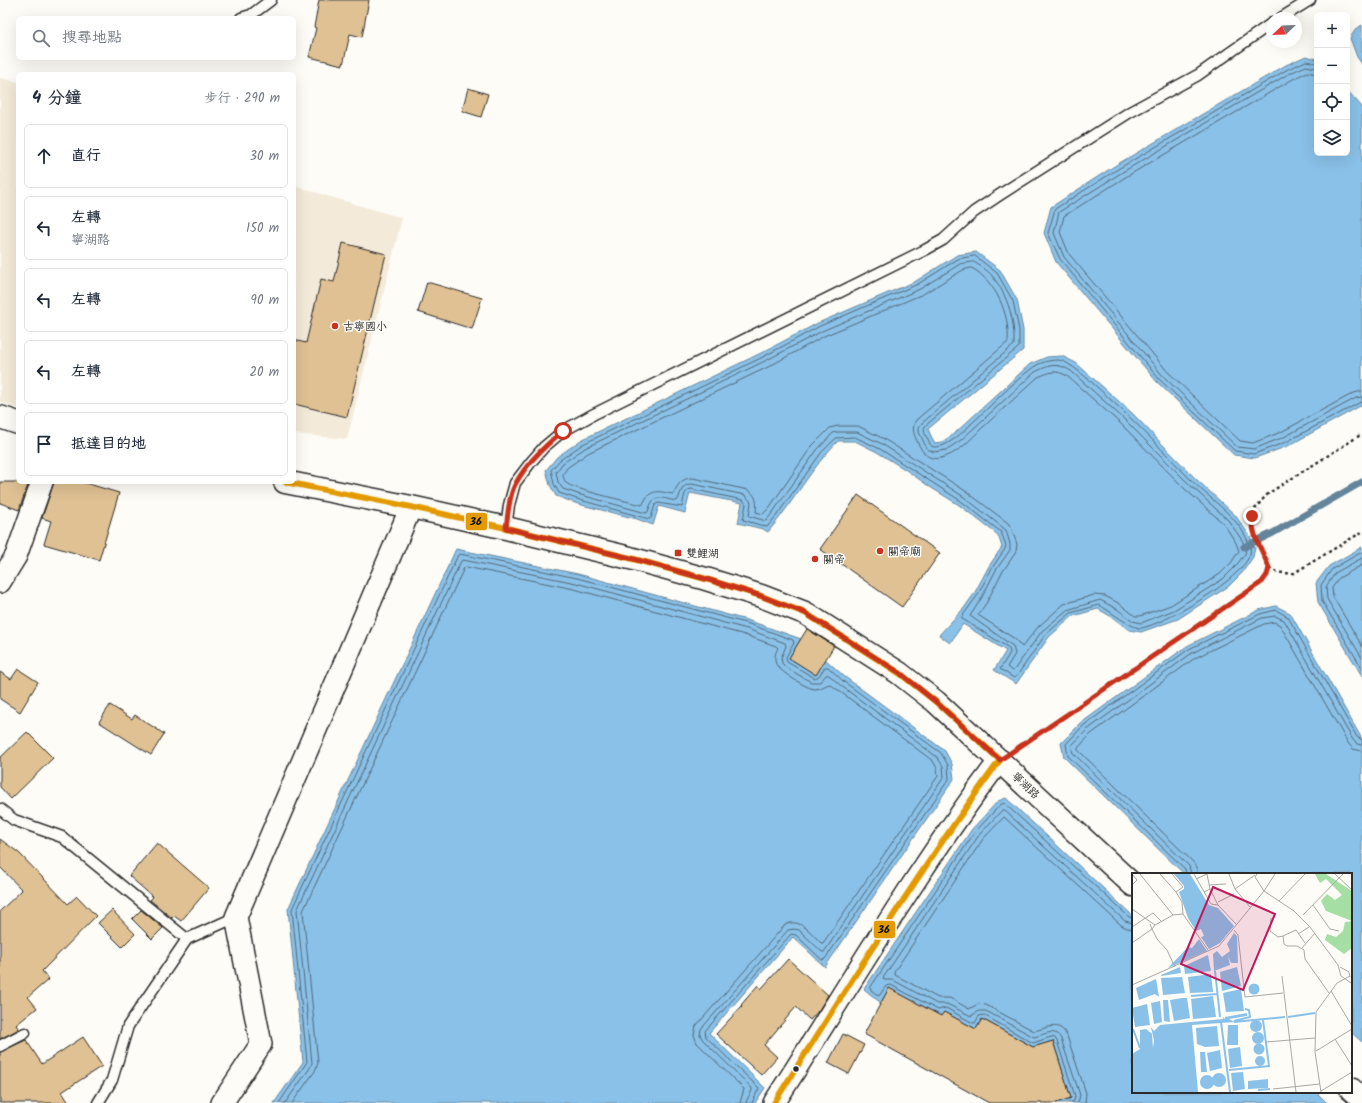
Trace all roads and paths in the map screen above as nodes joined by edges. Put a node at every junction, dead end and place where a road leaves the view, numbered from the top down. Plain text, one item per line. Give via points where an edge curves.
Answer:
1 (271, 0) edge
2 (1310, 0) edge
3 (1290, 12) edge
4 (248, 16) edge
5 (1266, 27) edge
6 (0, 417) edge
7 (16, 422) edge
8 (1362, 434) edge
9 (41, 484) edge
10 (295, 484) edge
11 (411, 507) junction
12 (506, 528) junction
13 (1362, 532) edge
14 (1269, 568) junction
15 (0, 582) edge
16 (1000, 760) junction
17 (0, 808) edge
18 (1132, 884) edge
19 (236, 917) junction
20 (187, 939) junction
21 (25, 1033) dead end
22 (0, 1046) edge
23 (1352, 1090) edge
24 (1362, 1099) edge
25 (98, 1103) edge
26 (222, 1103) edge
27 (774, 1103) edge

1 - 4 lane
2 - 3 lane
5 - 12 lane via 1198,75 1130,112 1001,194 974,212 943,240 563,431 544,447 515,483
6 - 7 main road
8 - 14 path via 1269,493 1258,503 1252,516 1252,524
9 - 15 street via 16,556
10 - 11 main road, 寧湖路
11 - 12 main road, 寧湖路
11 - 19 street
12 - 16 main road, 寧湖路 via 706,579 805,613 900,673
13 - 14 path via 1294,573 1277,573
14 - 16 path via 1262,582
16 - 18 main road, 寧湖路
16 - 27 street via 892,915
17 - 20 lane via 14,820 62,838
19 - 20 lane
19 - 26 street via 261,1044
20 - 25 lane via 128,1026 112,1080
21 - 22 lane
23 - 24 main road

